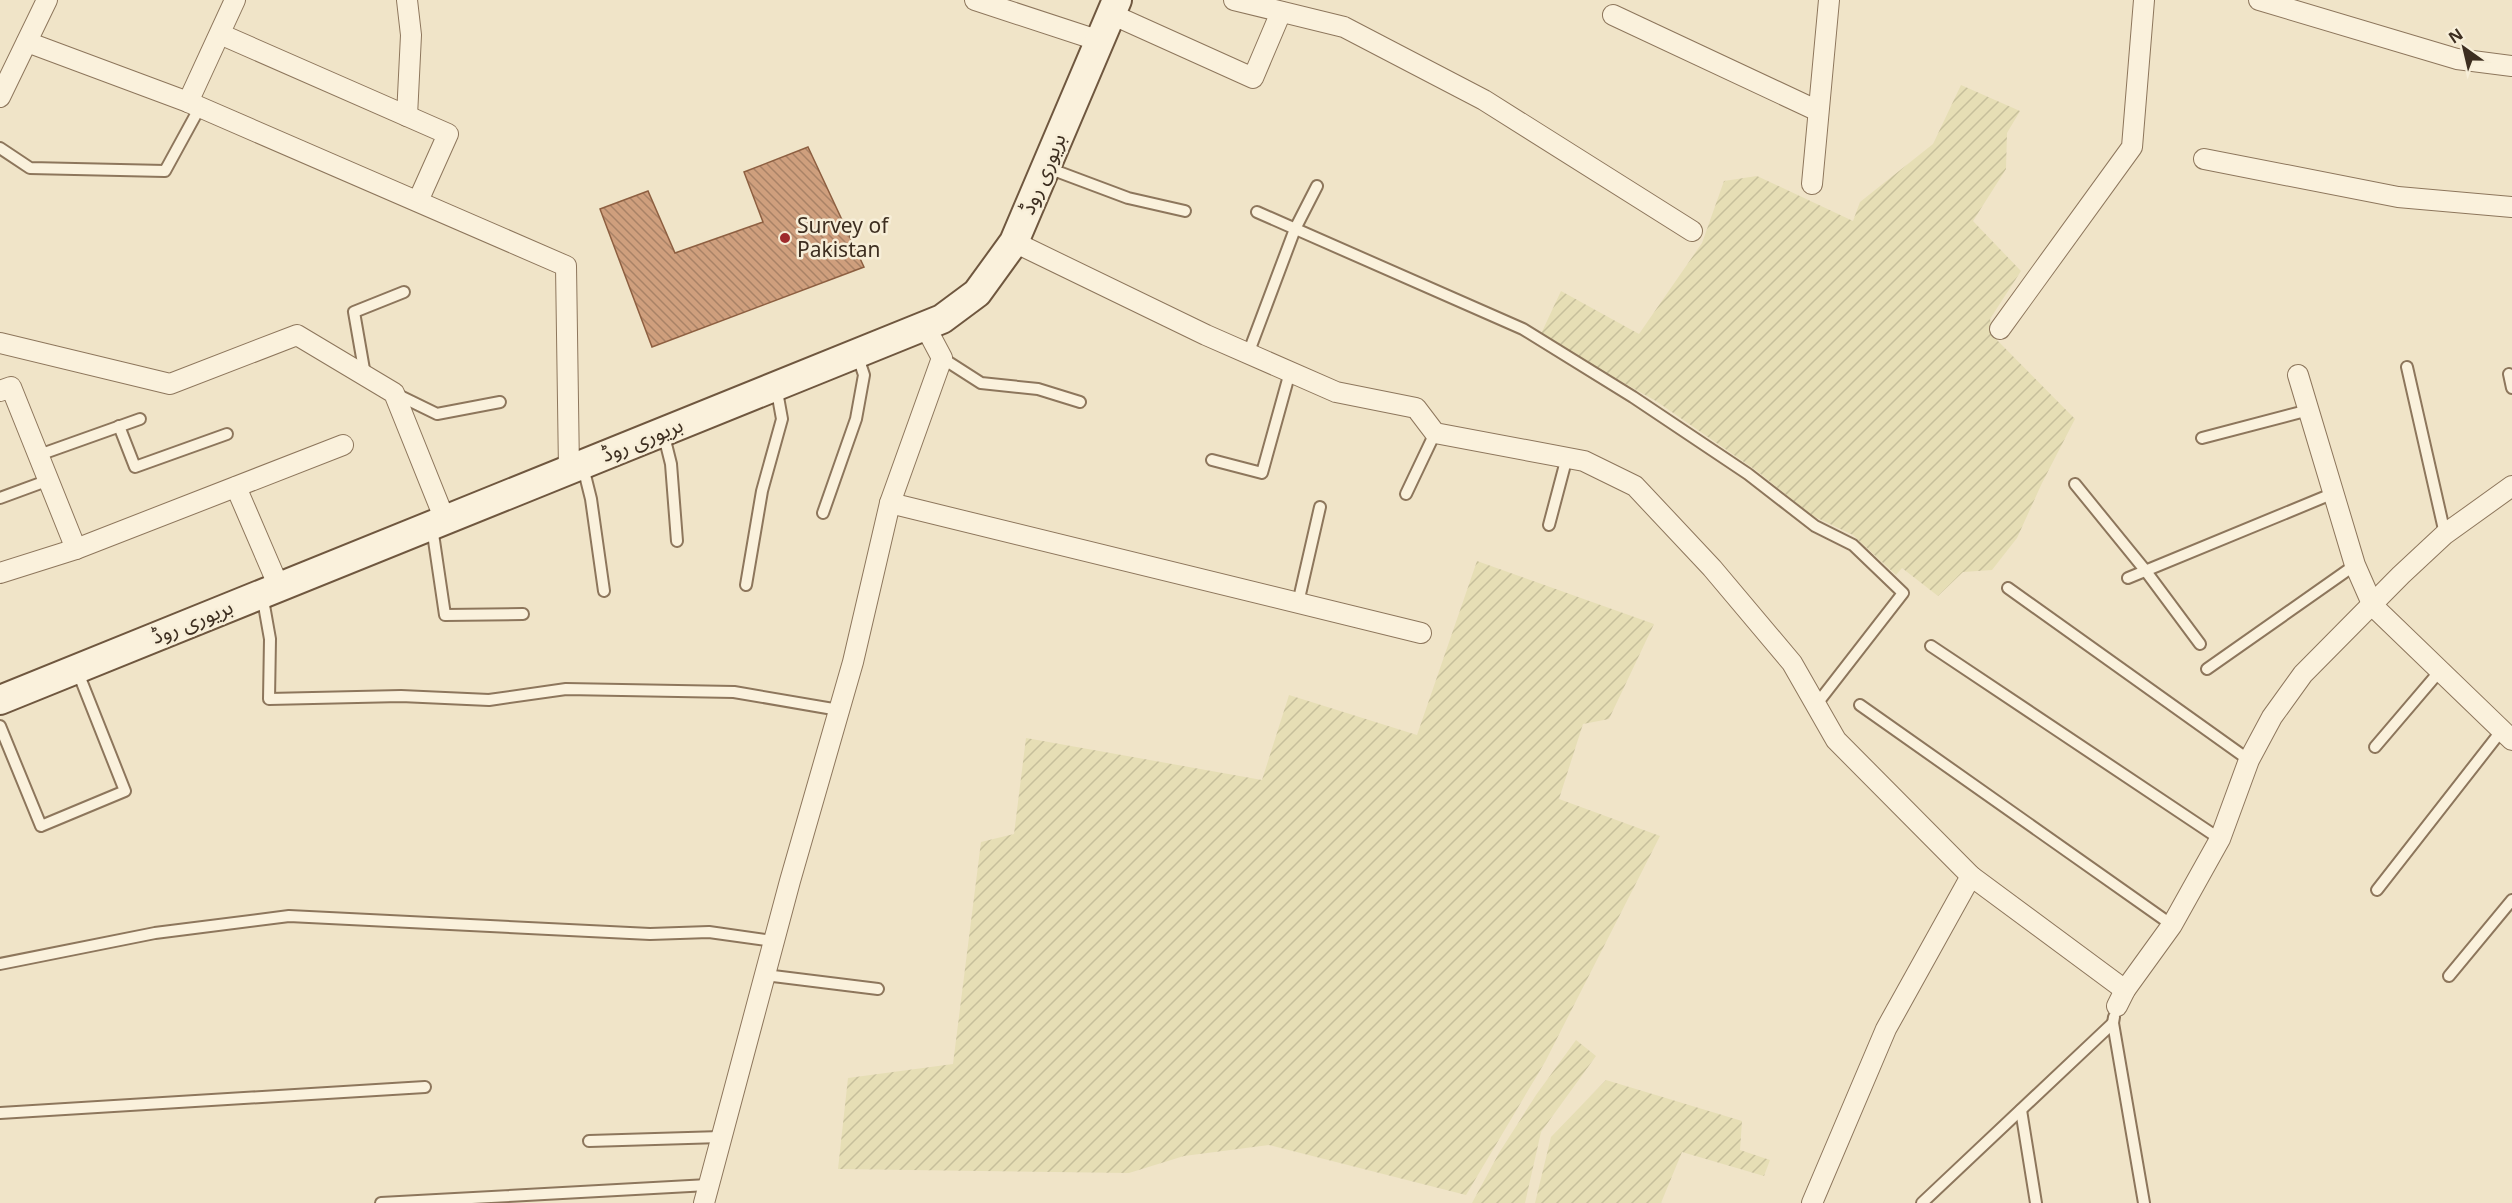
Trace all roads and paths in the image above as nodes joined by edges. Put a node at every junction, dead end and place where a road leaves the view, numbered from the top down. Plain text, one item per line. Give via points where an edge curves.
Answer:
1 (47, 0) edge
2 (236, 0) edge
3 (407, 0) edge
4 (975, 0) edge
5 (1234, 0) edge
6 (1829, 0) edge
7 (2144, 0) edge
8 (2259, 0) edge
9 (1114, 7) edge
10 (1281, 12) junction
11 (1613, 15) dead end
12 (220, 34) junction
13 (27, 42) junction
14 (1100, 42) junction
15 (2512, 66) edge
16 (0, 97) edge
17 (194, 104) junction
18 (1818, 111) junction
19 (407, 116) junction
20 (0, 148) edge
21 (2204, 159) dead end
22 (1046, 168) junction
23 (1812, 184) dead end
24 (1317, 186) dead end
25 (418, 201) junction
26 (2512, 207) edge
27 (1185, 211) dead end
28 (1257, 212) dead end
29 (1295, 229) junction
30 (1692, 231) dead end
31 (1014, 242) junction
32 (404, 292) dead end
33 (925, 326) junction
34 (2000, 329) dead end
35 (0, 343) edge
36 (857, 354) junction
37 (1248, 354) junction
38 (942, 358) junction
39 (2408, 367) dead end
40 (1290, 372) junction
41 (2509, 374) dead end
42 (2298, 375) dead end
43 (365, 376) junction
44 (776, 386) junction
45 (2512, 388) edge
46 (0, 391) edge
47 (394, 393) junction
48 (500, 402) dead end
49 (1080, 402) dead end
50 (2309, 410) junction
51 (140, 419) dead end
52 (119, 426) junction
53 (663, 432) junction
54 (1435, 433) junction
55 (226, 434) dead end
56 (2202, 438) dead end
57 (343, 445) dead end
58 (39, 455) junction
59 (1567, 457) junction
60 (1212, 460) dead end
61 (575, 467) junction
62 (49, 480) junction
63 (2075, 484) dead end
64 (236, 487) junction
65 (2509, 490) edge
66 (2334, 493) junction
67 (1406, 494) dead end
68 (0, 498) edge
69 (890, 503) junction
70 (1320, 507) dead end
71 (823, 513) dead end
72 (439, 523) junction
73 (1549, 525) dead end
74 (2445, 534) junction
75 (677, 541) dead end
76 (76, 549) junction
77 (2355, 565) junction
78 (2145, 570) junction
79 (0, 573) edge
80 (2128, 578) dead end
81 (746, 585) dead end
82 (2008, 588) dead end
83 (270, 591) junction
84 (604, 591) dead end
85 (1298, 603) junction
86 (2373, 606) junction
87 (523, 614) dead end
88 (1421, 633) dead end
89 (2200, 644) dead end
90 (1931, 646) dead end
91 (76, 669) junction
92 (2207, 669) dead end
93 (2439, 672) junction
94 (0, 700) edge
95 (1816, 705) junction
96 (1860, 705) dead end
97 (839, 710) junction
98 (0, 726) edge
99 (2507, 735) edge
100 (2375, 747) dead end
101 (2249, 760) junction
102 (2220, 839) junction
103 (1971, 876) junction
104 (2377, 890) dead end
105 (2512, 900) edge
106 (2172, 925) junction
107 (773, 941) junction
108 (0, 964) edge
109 (765, 975) junction
110 (2449, 976) dead end
111 (878, 989) dead end
112 (2118, 1006) junction
113 (425, 1087) dead end
114 (2021, 1110) junction
115 (0, 1113) edge
116 (721, 1137) junction
117 (589, 1141) dead end
118 (706, 1194) edge
119 (381, 1203) edge
120 (1812, 1203) edge
121 (1922, 1203) edge
122 (2036, 1203) edge
123 (2144, 1203) edge

1 - 13 street
2 - 12 street
3 - 19 street via 411,35
4 - 14 street
5 - 10 street
6 - 18 street
7 - 34 street via 2132,147
8 - 15 street via 2457,59
9 - 10 street via 1253,78
9 - 14 main road, بریوری روڈ
10 - 30 street via 1344,27 1484,100
11 - 18 street
12 - 17 street
12 - 19 street
13 - 16 street
13 - 17 street
14 - 22 main road, بریوری روڈ
17 - 20 lane via 165,171 30,168
17 - 25 street
18 - 23 street
19 - 25 street via 448,134
21 - 26 street via 2398,197
22 - 27 lane via 1128,198
22 - 31 main road, بریوری روڈ
24 - 29 lane
25 - 61 street via 566,266
28 - 29 lane
29 - 37 lane
29 - 95 lane via 1523,329 1748,474 1815,526 1853,545 1903,592
31 - 33 main road, بریوری روڈ via 977,293 942,319
31 - 37 street
32 - 43 lane via 354,312
33 - 36 main road, بریوری روڈ
33 - 38 street
35 - 43 street via 170,384 297,334
36 - 44 main road, بریوری روڈ
36 - 71 lane via 864,375 856,419
37 - 40 street
38 - 49 lane via 981,383 1038,389
38 - 69 street
39 - 74 lane
40 - 54 street via 1336,392 1416,408
40 - 60 lane via 1262,473
41 - 45 lane
42 - 50 street
43 - 47 street
44 - 53 main road, بریوری روڈ
44 - 81 lane via 782,419 762,491
46 - 58 street via 11,387
47 - 48 lane via 437,414
47 - 72 street
50 - 56 lane
50 - 66 street
51 - 52 lane
52 - 55 lane via 135,467
52 - 58 lane
53 - 61 main road, بریوری روڈ
53 - 75 lane via 672,464
54 - 59 street
54 - 67 lane
57 - 64 street
58 - 62 street
59 - 73 lane
59 - 95 street via 1635,486 1713,568 1792,663
61 - 72 main road, بریوری روڈ
61 - 84 lane via 591,499
62 - 68 lane
62 - 76 street
63 - 78 lane
64 - 76 street
64 - 83 street
65 - 74 street
66 - 77 street
66 - 78 lane
69 - 85 street
69 - 97 street
70 - 85 lane
72 - 83 main road, بریوری روڈ
72 - 87 lane via 444,615
74 - 86 street
76 - 79 street
77 - 86 street
77 - 92 lane
78 - 80 lane
78 - 89 lane
82 - 101 lane
83 - 91 main road, بریوری روڈ
83 - 97 lane via 269,699 401,696 489,700 566,689 734,692
85 - 88 street
86 - 93 street
86 - 101 street via 2303,674 2272,717
90 - 102 lane
91 - 94 main road, بریوری روڈ
91 - 98 lane via 125,791 41,826
93 - 99 street
93 - 100 lane
95 - 103 street via 1836,740
96 - 106 lane
97 - 107 street
99 - 104 lane
101 - 102 street
102 - 106 street
103 - 112 street
103 - 120 street via 1886,1029
105 - 110 lane
106 - 112 street
107 - 108 lane via 709,932 650,934 289,916 155,933
107 - 109 street
109 - 111 lane
109 - 116 street
112 - 114 lane
112 - 123 lane
113 - 115 lane
114 - 121 lane
114 - 122 lane
116 - 117 lane
116 - 118 street
118 - 119 lane

